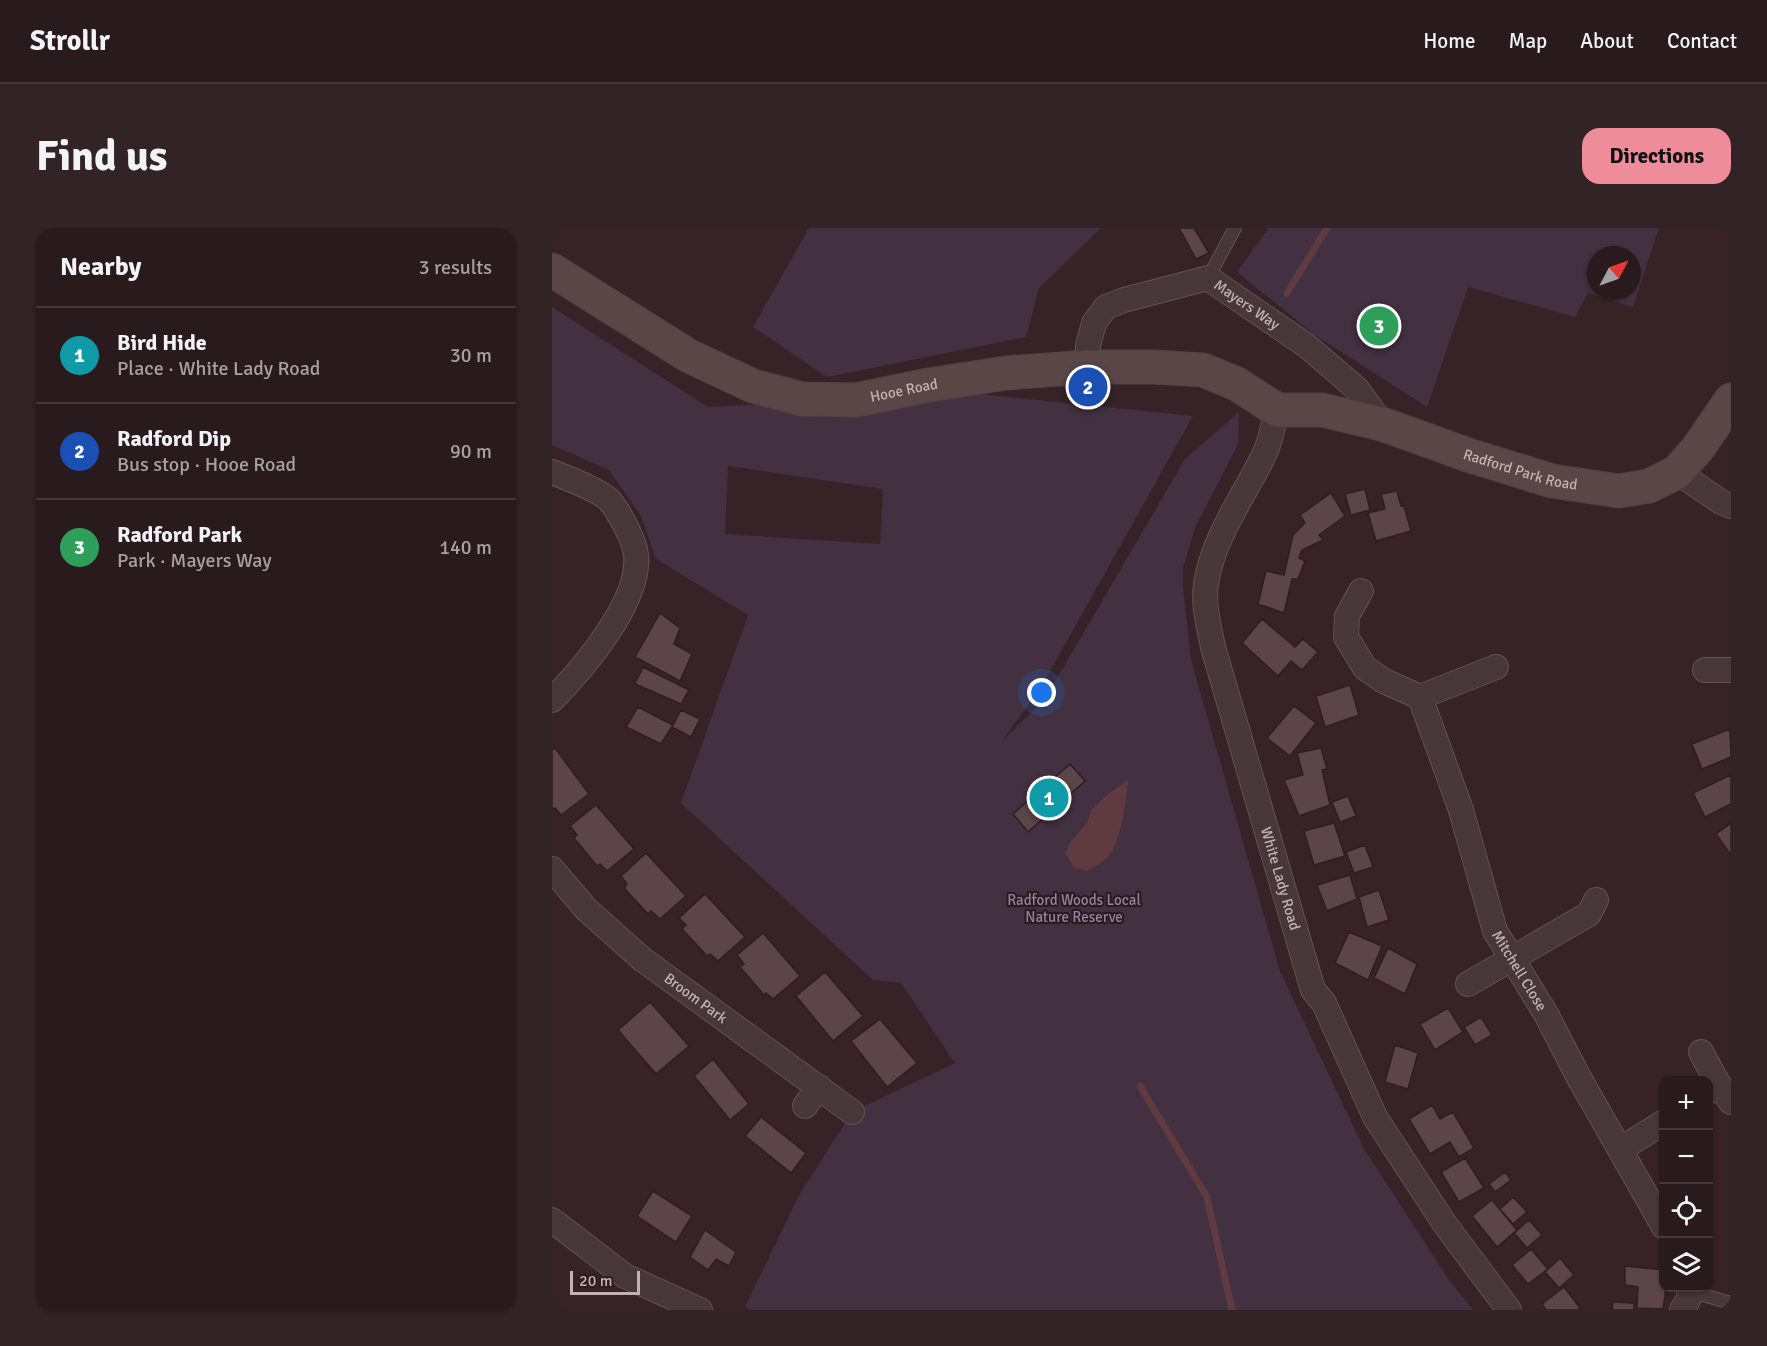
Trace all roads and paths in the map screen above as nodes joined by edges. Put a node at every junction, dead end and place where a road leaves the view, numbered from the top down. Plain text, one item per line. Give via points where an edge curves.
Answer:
1 (1235, 228) edge
2 (552, 270) edge
3 (1208, 278) junction
4 (1088, 367) junction
5 (1731, 400) edge
6 (1277, 410) junction
7 (1382, 424) junction
8 (552, 472) edge
9 (1677, 472) junction
10 (1731, 506) edge
11 (1361, 591) dead end
12 (1496, 668) dead end
13 (1705, 669) dead end
14 (1731, 670) edge
15 (1420, 697) junction
16 (552, 700) edge
17 (552, 869) edge
18 (1596, 900) dead end
19 (1512, 960) junction
20 (1468, 984) dead end
21 (1701, 1052) dead end
22 (1720, 1093) edge
23 (852, 1112) dead end
24 (1659, 1125) edge
25 (1621, 1149) junction
26 (1659, 1218) edge
27 (552, 1220) edge
28 (1687, 1296) edge
29 (1731, 1303) edge
30 (700, 1310) edge
31 (1509, 1310) edge

1 - 3 lane
2 - 4 street, Hooe Road via 689,356 753,387 802,399 856,400 1005,373
3 - 4 street, Mayers Way via 1106,308 1094,323
3 - 7 street, Mayers Way via 1307,346 1357,389
4 - 6 street, Hooe Road via 1203,370 1237,384
5 - 9 street, Radford Park Road
6 - 7 street, Radford Park Road via 1322,410
6 - 31 street, White Lady Road via 1266,451 1223,532 1206,584 1206,614 1213,647 1313,990 1324,1003 1375,1117 1444,1223
7 - 9 street, Radford Park Road via 1552,481 1619,491 1649,486
8 - 16 street via 609,500 626,527 636,555 633,585 606,637
9 - 10 street
11 - 15 street via 1347,616 1346,636 1365,668
12 - 15 street
13 - 14 street
15 - 19 street, Mitchell Close via 1461,810 1495,931
17 - 23 street, Broom Park via 586,909 642,959 812,1096
18 - 19 street via 1589,914
19 - 20 street
19 - 25 street, Mitchell Close
21 - 22 street
24 - 25 street
25 - 26 street, Mitchell Close
27 - 30 street via 625,1276
28 - 29 lane

